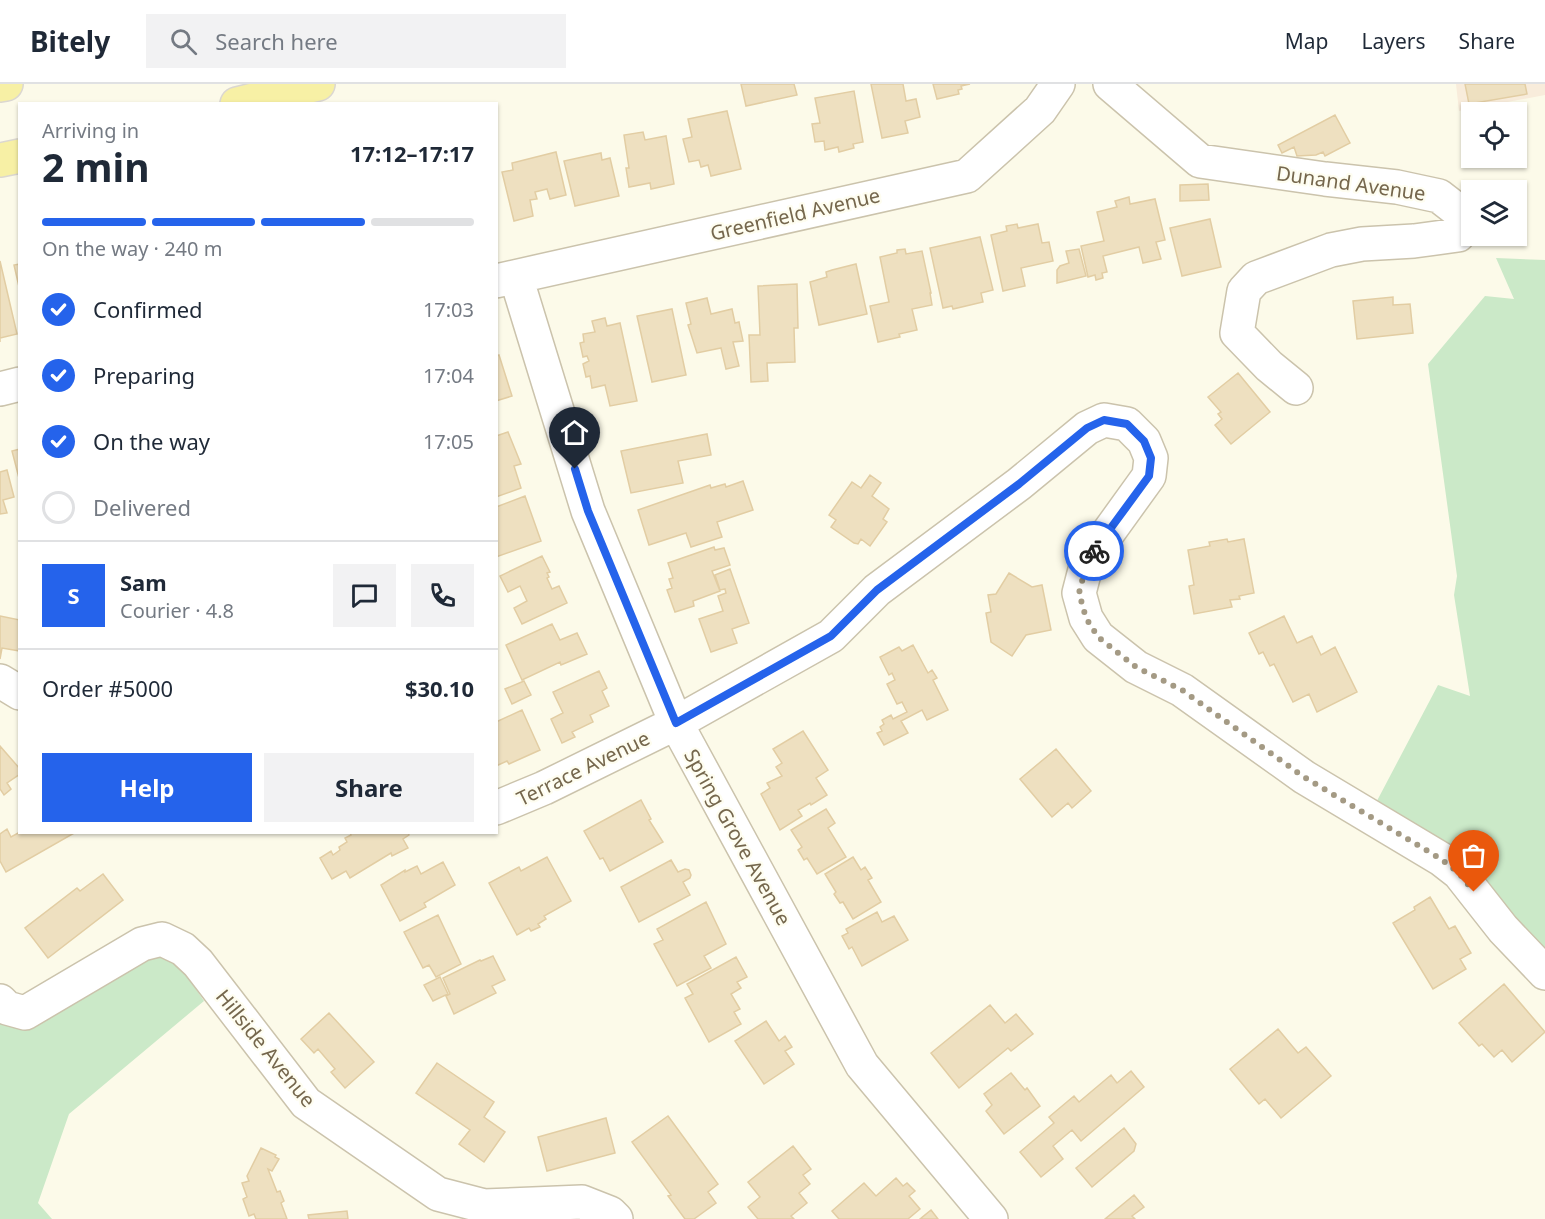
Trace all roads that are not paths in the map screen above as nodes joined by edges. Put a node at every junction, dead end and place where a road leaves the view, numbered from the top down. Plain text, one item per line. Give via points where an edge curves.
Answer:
1 (6, 84) edge
2 (318, 84) edge
3 (1058, 84) edge
4 (0, 85) edge
5 (1116, 85) edge
6 (245, 102) edge
7 (18, 156) edge
8 (0, 160) edge
9 (506, 279) edge
10 (18, 384) edge
11 (1296, 388) dead end
12 (0, 389) edge
13 (0, 681) edge
14 (18, 692) edge
15 (676, 723) junction
16 (498, 807) edge
17 (1545, 973) edge
18 (0, 1001) edge
19 (616, 1219) edge
20 (991, 1219) edge

1 - 4 main road
2 - 6 main road
3 - 9 street, Greenfield Avenue via 1040,110 967,176
5 - 11 street, Dunand Avenue via 1200,161 1396,187 1439,196 1461,213 1458,235 1331,250 1256,278 1244,291 1237,333
7 - 8 main road
9 - 15 street, Spring Grove Avenue via 588,511
10 - 12 street
13 - 14 street
15 - 16 street, Terrace Avenue
15 - 17 street, Terrace Avenue via 831,636 877,590 1087,428 1104,420 1127,424 1144,441 1151,458 1149,476 1087,562 1079,593 1086,618 1098,637 1136,667 1182,690 1304,777 1441,859 1459,873
15 - 20 street, Spring Grove Avenue via 862,1065
18 - 19 street, Hillside Avenue via 7,1008 25,1013 142,944 162,939 183,949 198,963 306,1103 438,1194 484,1206 582,1202

